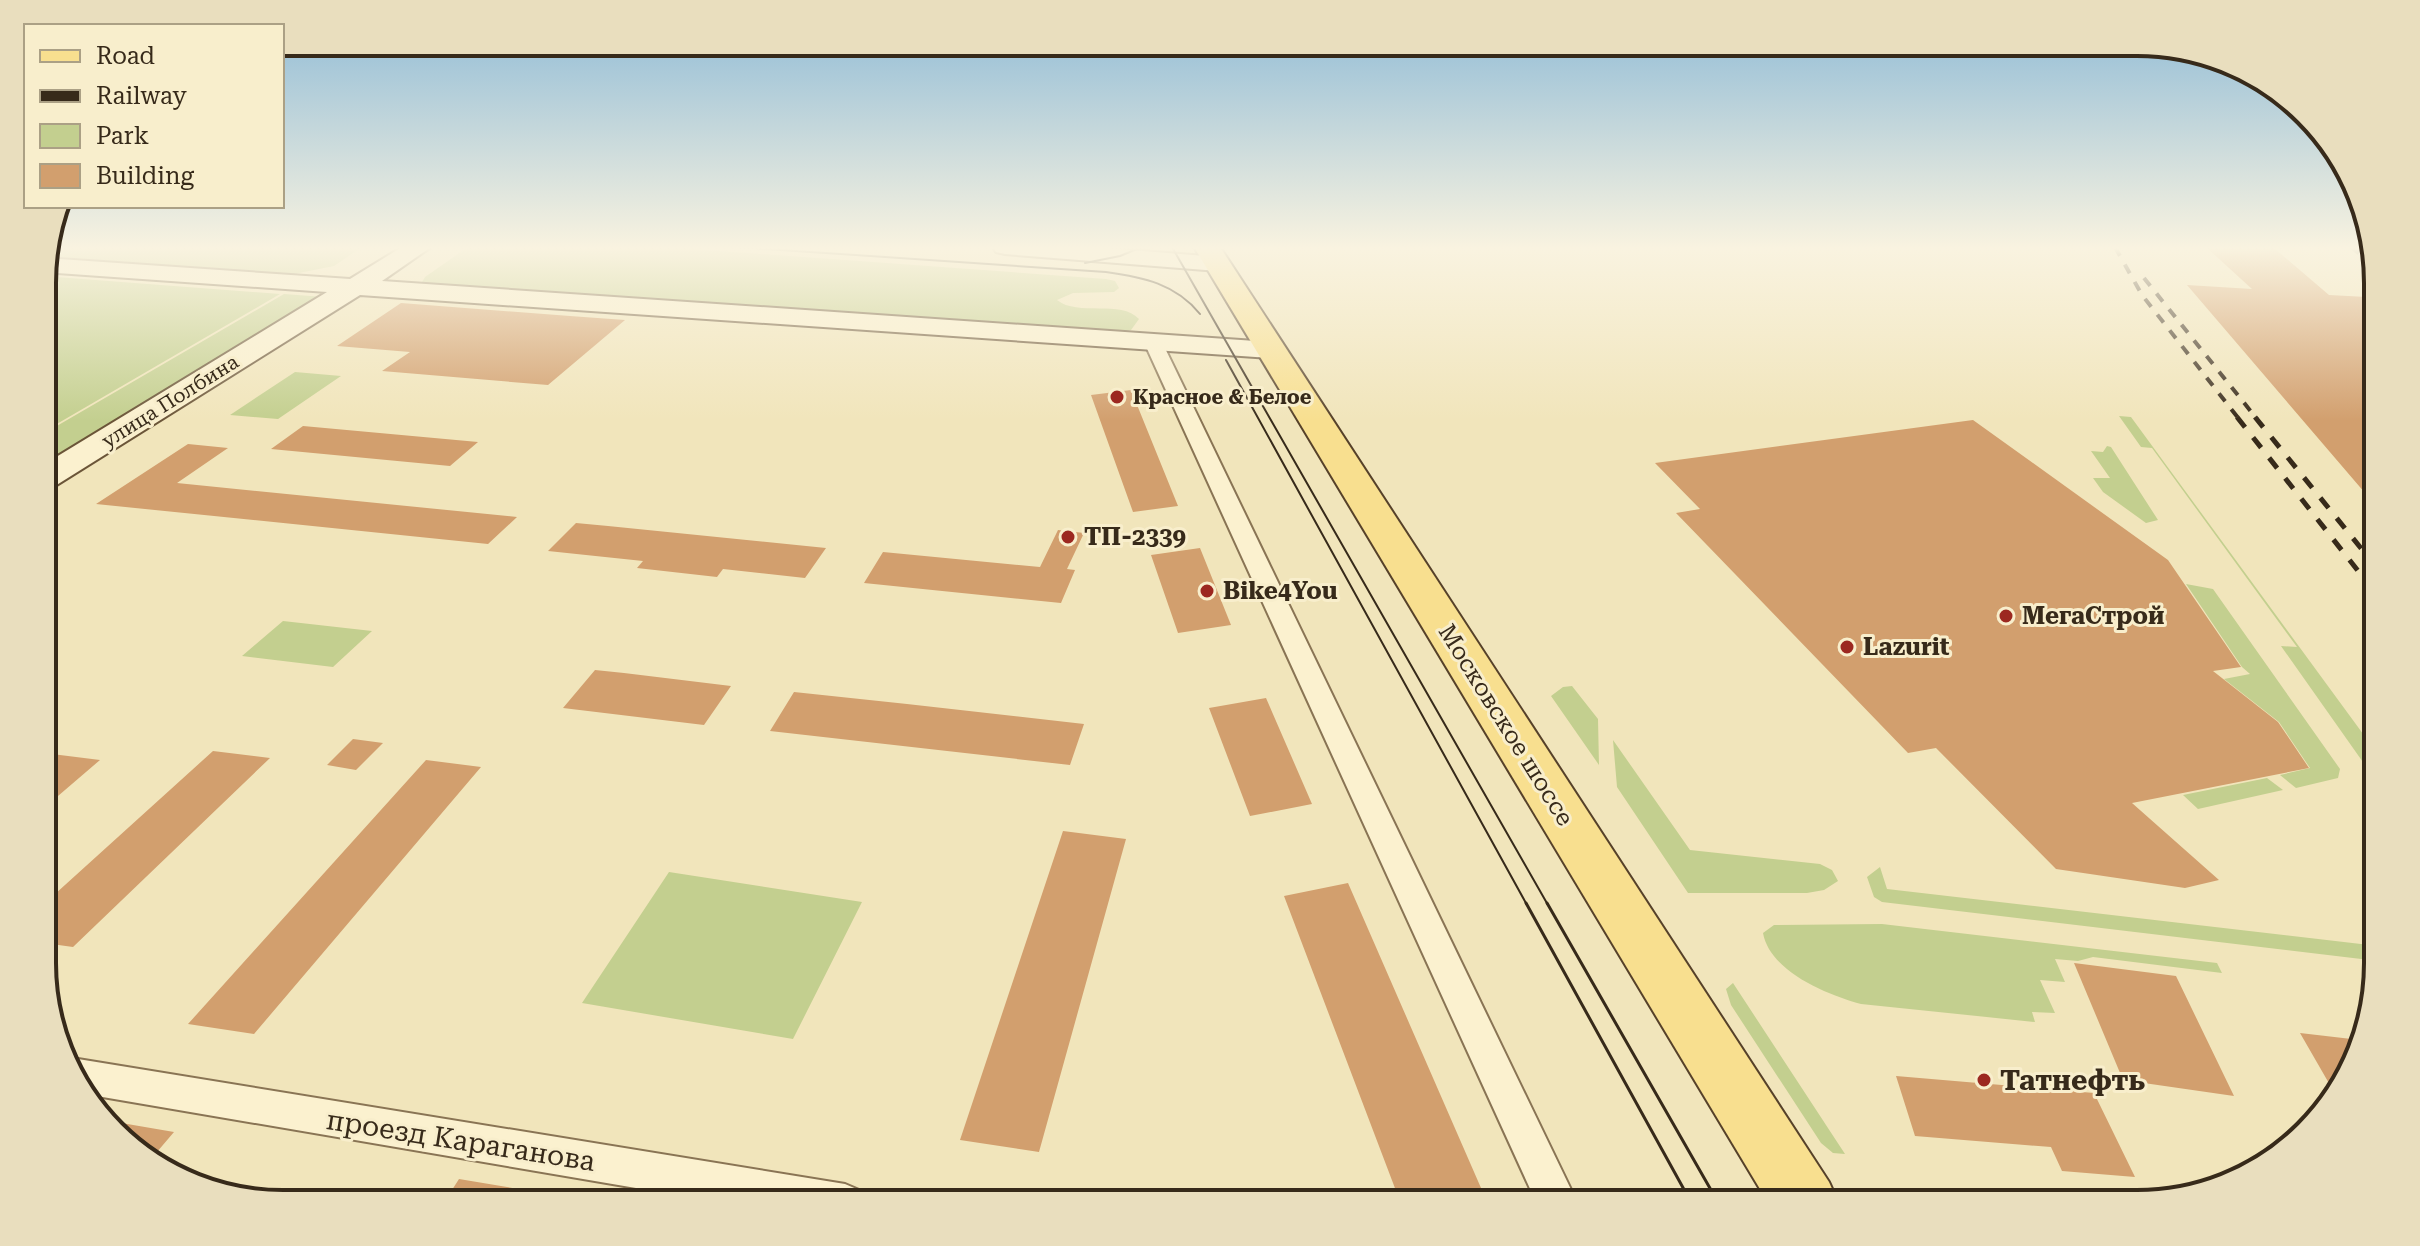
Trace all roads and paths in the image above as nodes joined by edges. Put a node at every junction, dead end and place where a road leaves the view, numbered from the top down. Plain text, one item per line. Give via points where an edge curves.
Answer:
1 (325, 305) edge
2 (618, 305) edge
3 (1243, 305) edge
4 (1153, 342) junction
5 (1270, 350) junction
6 (56, 471) edge
7 (86, 1077) edge
8 (761, 1190) edge
9 (1551, 1190) edge
10 (1797, 1190) edge

1 - 6 street, улица Полбина
2 - 4 street
3 - 5 main road, Московское шоссе
4 - 5 street
4 - 9 street
5 - 10 main road, Московское шоссе
7 - 8 street, проезд Караганова

